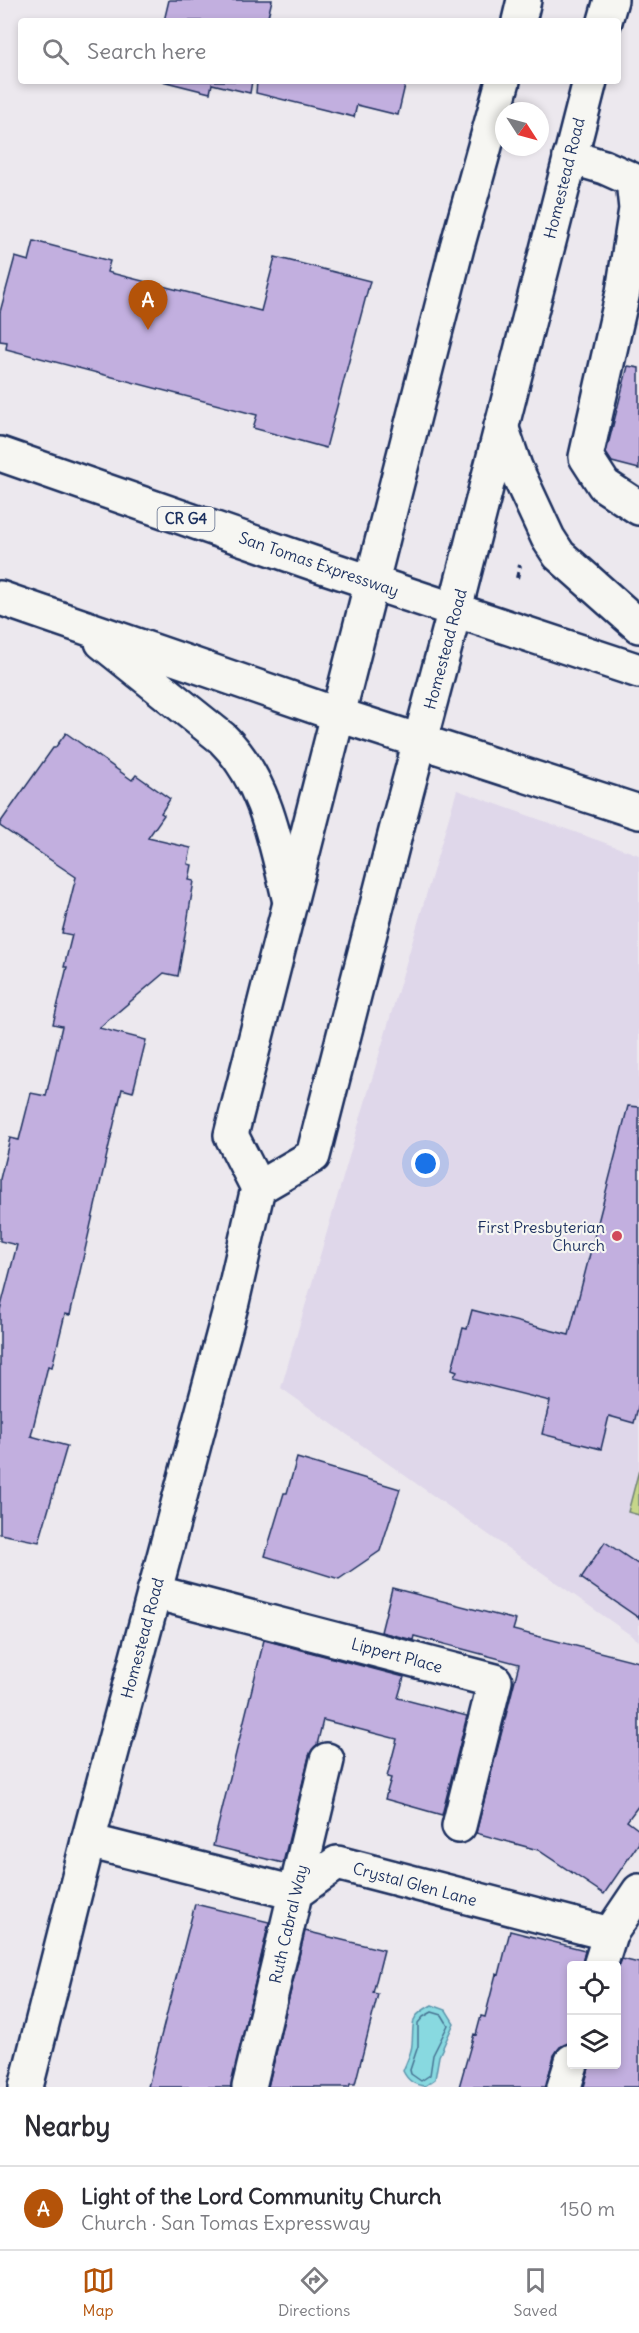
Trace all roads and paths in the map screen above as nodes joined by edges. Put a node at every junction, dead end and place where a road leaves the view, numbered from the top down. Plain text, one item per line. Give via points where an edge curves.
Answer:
1 (524, 0) edge
2 (611, 0) edge
3 (520, 18) edge
4 (606, 18) edge
5 (502, 84) edge
6 (589, 84) edge
7 (570, 157) junction
8 (501, 426) junction
9 (0, 454) edge
10 (639, 508) edge
11 (372, 582) junction
12 (0, 598) edge
13 (455, 609) junction
14 (81, 626) junction
15 (639, 626) edge
16 (639, 671) edge
17 (339, 715) junction
18 (421, 741) junction
19 (639, 812) edge
20 (290, 902) junction
21 (258, 1188) junction
22 (154, 1592) junction
23 (327, 1760) dead end
24 (459, 1826) dead end
25 (88, 1841) junction
26 (639, 1891) edge
27 (295, 1893) junction
28 (610, 1934) junction
29 (601, 1961) edge
30 (570, 2069) edge
31 (27, 2087) edge
32 (249, 2087) edge
33 (564, 2087) edge

1 - 3 main road
2 - 4 main road
5 - 11 main road
6 - 7 main road, Homestead Road
7 - 8 main road, Homestead Road
7 - 10 main road via 633,180 636,209 623,292 586,457 604,484
8 - 13 main road, Homestead Road
8 - 15 main road via 514,467 559,555
9 - 11 main road, San Tomas Expressway / CR G4
11 - 13 main road, San Tomas Expressway / CR G4
11 - 17 main road
12 - 14 main road
13 - 16 main road, San Tomas Expressway / CR G4
13 - 18 main road, Homestead Road
14 - 17 main road
14 - 20 main road via 236,752 249,772 273,831
17 - 18 main road
17 - 20 main road
18 - 19 main road
18 - 21 main road, Homestead Road via 313,1156
20 - 21 main road via 231,1135
21 - 22 main road, Homestead Road via 232,1302
22 - 24 main road, Lippert Place via 495,1681
22 - 25 main road, Homestead Road
23 - 27 main road, Ruth Cabral Way
25 - 27 main road
25 - 31 main road, Homestead Road
26 - 28 main road
27 - 28 main road, Crystal Glen Lane via 337,1863
27 - 32 main road, Ruth Cabral Way
28 - 29 main road
30 - 33 main road

